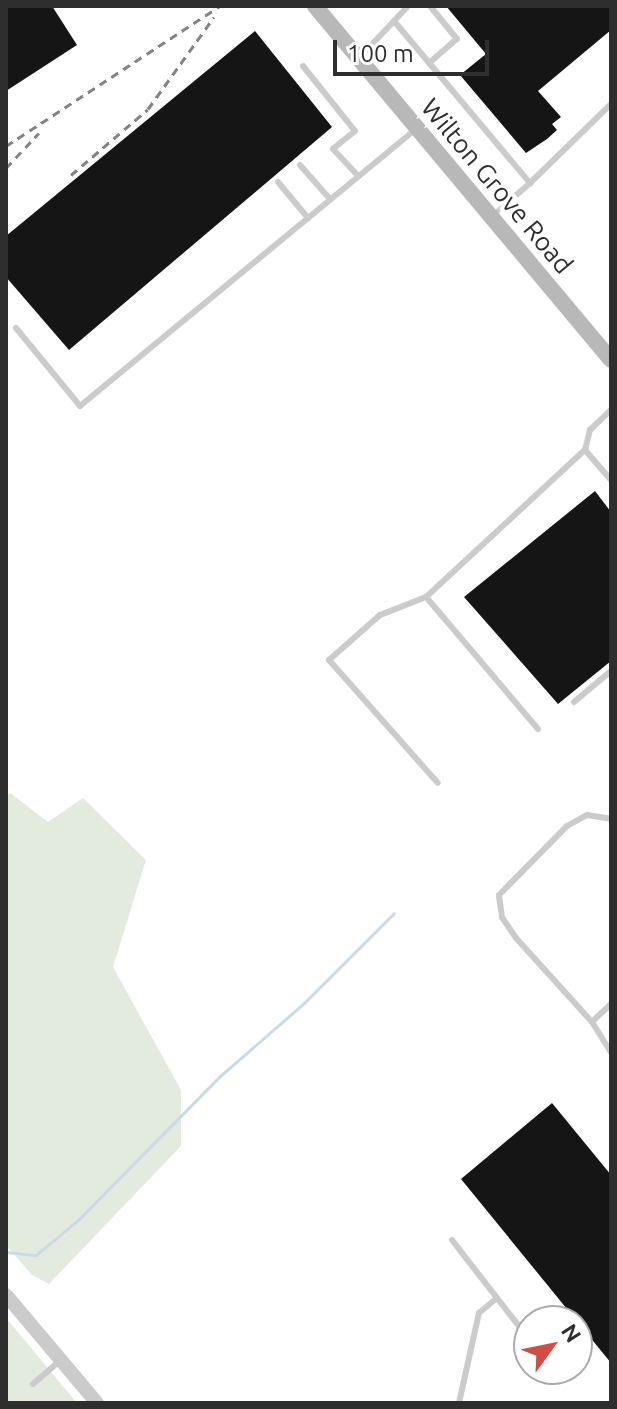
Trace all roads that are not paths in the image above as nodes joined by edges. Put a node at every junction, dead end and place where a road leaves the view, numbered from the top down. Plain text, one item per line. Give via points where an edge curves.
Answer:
1 (315, 6) edge
2 (408, 6) edge
3 (430, 6) edge
4 (394, 21) junction
5 (359, 59) junction
6 (429, 63) junction
7 (303, 66) dead end
8 (611, 104) edge
9 (417, 128) junction
10 (300, 165) dead end
11 (358, 176) junction
12 (278, 182) dead end
13 (530, 183) junction
14 (330, 199) junction
15 (491, 217) junction
16 (308, 218) junction
17 (16, 328) dead end
18 (611, 360) edge
19 (611, 410) edge
20 (585, 450) junction
21 (611, 480) edge
22 (426, 597) junction
23 (611, 671) edge
24 (574, 702) dead end
25 (538, 729) dead end
26 (438, 783) dead end
27 (611, 819) edge
28 (611, 1004) edge
29 (592, 1022) junction
30 (611, 1052) edge
31 (452, 1240) dead end
32 (6, 1295) edge
33 (497, 1298) junction
34 (513, 1318) edge
35 (61, 1360) junction
36 (33, 1384) dead end
37 (97, 1403) edge
38 (459, 1403) edge

1 - 5 main road, Wilton Grove Road
2 - 4 lane
3 - 6 lane via 457,39
4 - 5 lane
4 - 6 lane
5 - 9 main road, Wilton Grove Road
6 - 13 lane
7 - 11 lane via 355,131 333,149
8 - 13 lane
9 - 11 lane
9 - 15 main road, Wilton Grove Road
10 - 14 lane
11 - 14 lane
12 - 16 lane
13 - 15 lane
14 - 16 lane
15 - 18 main road, Wilton Grove Road
16 - 17 lane via 80,406
19 - 20 lane via 590,430
20 - 21 lane
20 - 22 lane
22 - 25 lane
22 - 26 lane via 380,615 329,660
23 - 24 lane
27 - 29 lane via 587,815 567,826 499,895 502,917 516,938
28 - 29 lane
29 - 30 lane
31 - 33 lane
32 - 35 street
33 - 34 lane
33 - 38 lane via 479,1313
35 - 36 lane
35 - 37 street

